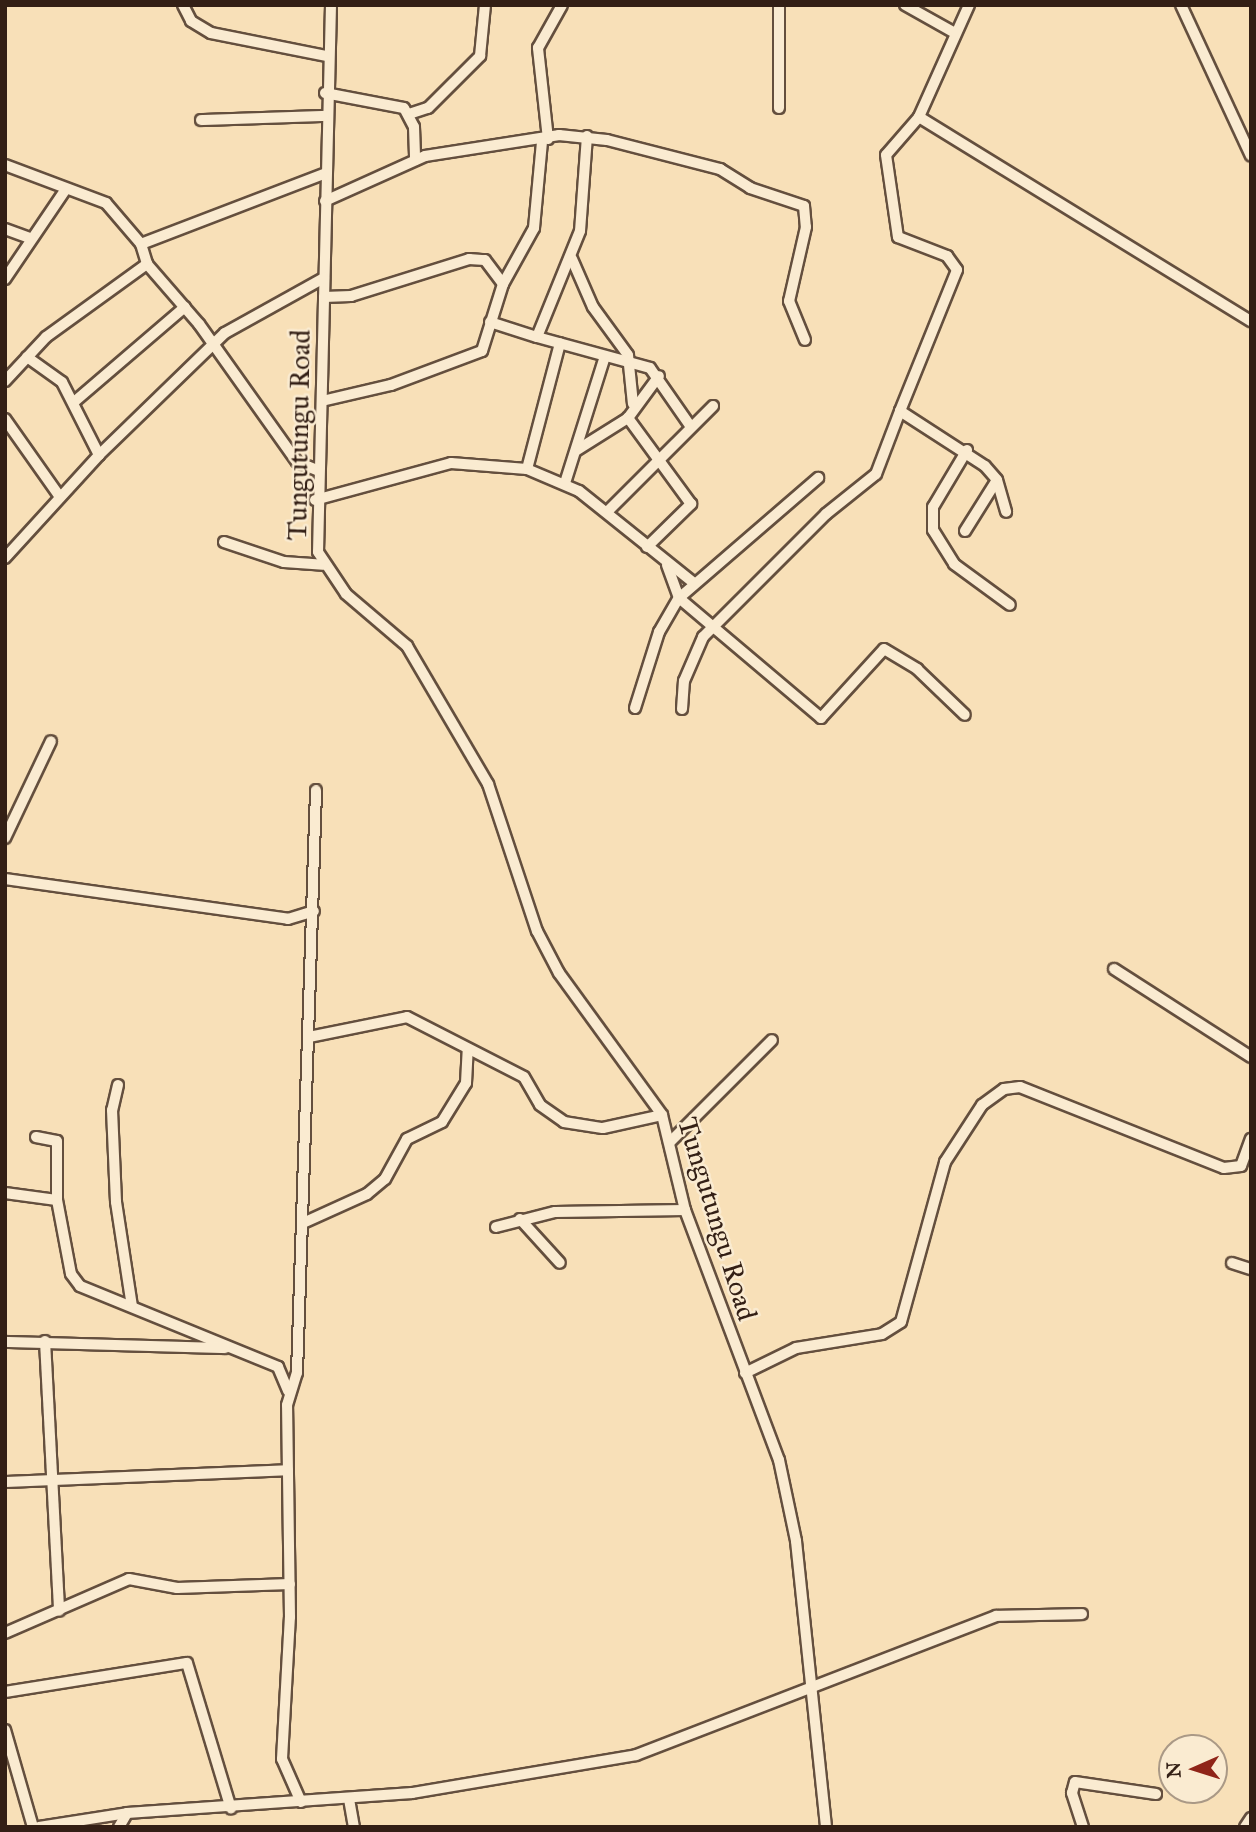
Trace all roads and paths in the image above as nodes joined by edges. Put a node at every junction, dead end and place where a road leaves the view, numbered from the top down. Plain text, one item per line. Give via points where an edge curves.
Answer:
1 (183, 5) edge
2 (331, 5) edge
3 (485, 5) edge
4 (562, 5) edge
5 (779, 5) edge
6 (905, 5) edge
7 (969, 5) edge
8 (1181, 5) edge
9 (955, 33) junction
10 (326, 55) junction
11 (325, 93) junction
12 (779, 108) dead end
13 (410, 114) junction
14 (324, 116) junction
15 (919, 117) junction
16 (201, 120) dead end
17 (587, 136) junction
18 (545, 140) junction
19 (1251, 156) edge
20 (415, 160) junction
21 (5, 165) edge
22 (326, 173) junction
23 (66, 189) junction
24 (325, 201) junction
25 (5, 229) edge
26 (30, 239) junction
27 (141, 244) junction
28 (572, 259) junction
29 (147, 264) junction
30 (324, 278) junction
31 (5, 279) edge
32 (503, 284) junction
33 (324, 297) junction
34 (185, 307) junction
35 (490, 321) junction
36 (1251, 321) edge
37 (537, 337) junction
38 (805, 340) dead end
39 (560, 343) junction
40 (211, 348) junction
41 (605, 356) junction
42 (27, 357) junction
43 (631, 363) junction
44 (659, 376) junction
45 (5, 381) edge
46 (322, 401) junction
47 (74, 402) junction
48 (633, 404) junction
49 (713, 406) dead end
50 (900, 411) junction
51 (628, 418) junction
52 (5, 419) edge
53 (691, 427) junction
54 (578, 450) junction
55 (967, 450) junction
56 (99, 455) junction
57 (657, 463) junction
58 (527, 468) junction
59 (317, 470) junction
60 (818, 478) dead end
61 (997, 480) junction
62 (565, 483) junction
63 (60, 497) junction
64 (315, 500) junction
65 (607, 512) junction
66 (1006, 512) dead end
67 (965, 531) dead end
68 (224, 542) dead end
69 (647, 547) junction
70 (5, 558) edge
71 (323, 565) junction
72 (667, 565) junction
73 (694, 583) junction
74 (679, 597) junction
75 (1010, 605) dead end
76 (713, 625) junction
77 (635, 708) dead end
78 (682, 709) dead end
79 (965, 715) dead end
80 (51, 741) dead end
81 (316, 790) dead end
82 (5, 838) edge
83 (5, 879) edge
84 (314, 911) junction
85 (1114, 969) dead end
86 (309, 1037) junction
87 (772, 1040) dead end
88 (468, 1050) junction
89 (1251, 1057) edge
90 (118, 1085) dead end
91 (662, 1115) junction
92 (36, 1137) dead end
93 (1251, 1139) edge
94 (670, 1142) junction
95 (1246, 1166) edge
96 (5, 1193) edge
97 (57, 1200) junction
98 (685, 1210) junction
99 (520, 1219) junction
100 (303, 1223) junction
101 (496, 1227) dead end
102 (560, 1263) dead end
103 (1232, 1263) dead end
104 (1251, 1269) edge
105 (132, 1306) junction
106 (45, 1341) junction
107 (5, 1342) edge
108 (231, 1349) junction
109 (745, 1373) junction
110 (288, 1391) junction
111 (288, 1470) junction
112 (50, 1479) junction
113 (5, 1482) edge
114 (290, 1584) junction
115 (59, 1611) junction
116 (1082, 1614) dead end
117 (5, 1633) edge
118 (5, 1692) edge
119 (811, 1692) junction
120 (5, 1730) edge
121 (1156, 1794) dead end
122 (349, 1799) junction
123 (301, 1802) junction
124 (231, 1809) junction
125 (127, 1813) junction
126 (1251, 1818) edge
127 (33, 1827) edge
128 (39, 1827) edge
129 (119, 1827) edge
130 (354, 1827) edge
131 (826, 1827) edge
132 (1083, 1827) edge
133 (1245, 1827) edge

1 - 10 street via 191,21 211,33
2 - 10 street, Tungutungu Road
3 - 13 street via 480,55 436,101
4 - 18 street via 538,48
5 - 12 street
6 - 9 street
7 - 9 street
8 - 19 street
9 - 15 street
10 - 11 street, Tungutungu Road
11 - 13 street via 391,103
11 - 14 street, Tungutungu Road
13 - 20 street
14 - 16 street
14 - 22 street, Tungutungu Road
15 - 36 street
15 - 50 street via 886,155 892,225 905,242 947,256 957,270
17 - 18 street
17 - 28 street via 587,192
17 - 38 street via 720,169 750,188 804,206 806,227 789,301
18 - 20 street
18 - 32 street via 534,228
20 - 24 street
21 - 23 street
22 - 24 street, Tungutungu Road
22 - 27 street
23 - 26 street
23 - 27 street via 106,203
24 - 30 street, Tungutungu Road
25 - 26 street
26 - 31 street
27 - 29 street
28 - 37 street
28 - 43 street via 593,307
29 - 34 street
29 - 42 street
30 - 33 street, Tungutungu Road
30 - 40 street via 245,320
32 - 33 street via 485,260 469,259 351,296
32 - 35 street
33 - 46 street, Tungutungu Road
34 - 40 street
34 - 47 street
35 - 37 street
35 - 46 street via 475,355
37 - 39 street
39 - 41 street
39 - 58 street
40 - 56 street
40 - 59 street via 298,462
41 - 43 street
41 - 54 street
42 - 45 street
42 - 47 street via 57,376
43 - 44 street
43 - 48 street
44 - 48 street
44 - 53 street
46 - 59 street, Tungutungu Road
47 - 56 street
48 - 51 street
49 - 53 street
50 - 55 street
50 - 76 street via 876,474
51 - 54 street
51 - 57 street
52 - 63 street
53 - 57 street
54 - 62 street
55 - 61 street
55 - 75 street via 933,508 933,530 954,564
56 - 63 street
57 - 65 street
57 - 69 street via 691,504
58 - 62 street
58 - 64 street via 451,463 371,490
59 - 64 street, Tungutungu Road
60 - 73 street
61 - 66 street
61 - 67 street
62 - 65 street
63 - 70 street
64 - 71 street, Tungutungu Road
65 - 69 street
68 - 71 street via 284,562
69 - 72 street
71 - 91 street, Tungutungu Road via 357,606 407,646 488,784 537,931 559,973
72 - 73 street
72 - 74 street
73 - 74 street
74 - 76 street
74 - 77 street via 659,632
76 - 78 street via 690,662
76 - 79 street via 821,718 884,649 917,669
80 - 82 street
81 - 84 street
83 - 84 street via 288,919
84 - 86 street
85 - 89 street
86 - 88 street via 407,1017
86 - 100 street
87 - 94 street
88 - 91 street via 530,1081 540,1105 575,1126 603,1128
88 - 100 street via 466,1083 442,1122 407,1139 385,1179 367,1194
90 - 105 street via 112,1110 116,1202
91 - 94 street, Tungutungu Road
92 - 97 street via 57,1141
93 - 95 street
94 - 98 street, Tungutungu Road
95 - 109 street via 1224,1168 1027,1090 1004,1089 982,1105 945,1162 901,1322 883,1334 796,1348
96 - 97 street
97 - 105 street via 71,1274 94,1296
98 - 99 street via 555,1212
98 - 109 street, Tungutungu Road
99 - 101 street
99 - 102 street
100 - 110 street via 297,1373
103 - 104 street
105 - 108 street
106 - 107 street
106 - 108 street
106 - 112 street
108 - 110 street via 278,1367
109 - 119 street, Tungutungu Road via 779,1460 796,1541
110 - 111 street
111 - 112 street
111 - 114 street
112 - 113 street
112 - 115 street
114 - 115 street via 177,1588 130,1579
114 - 123 street via 282,1759
115 - 117 street
116 - 119 street via 996,1616
118 - 124 street via 187,1663
119 - 122 street via 772,1699 713,1730 636,1755
119 - 131 street, Tungutungu Road
120 - 127 street
121 - 132 street via 1080,1780 1072,1793
122 - 123 street
122 - 130 street
123 - 124 street
124 - 125 street
125 - 128 street
125 - 129 street
126 - 133 street

